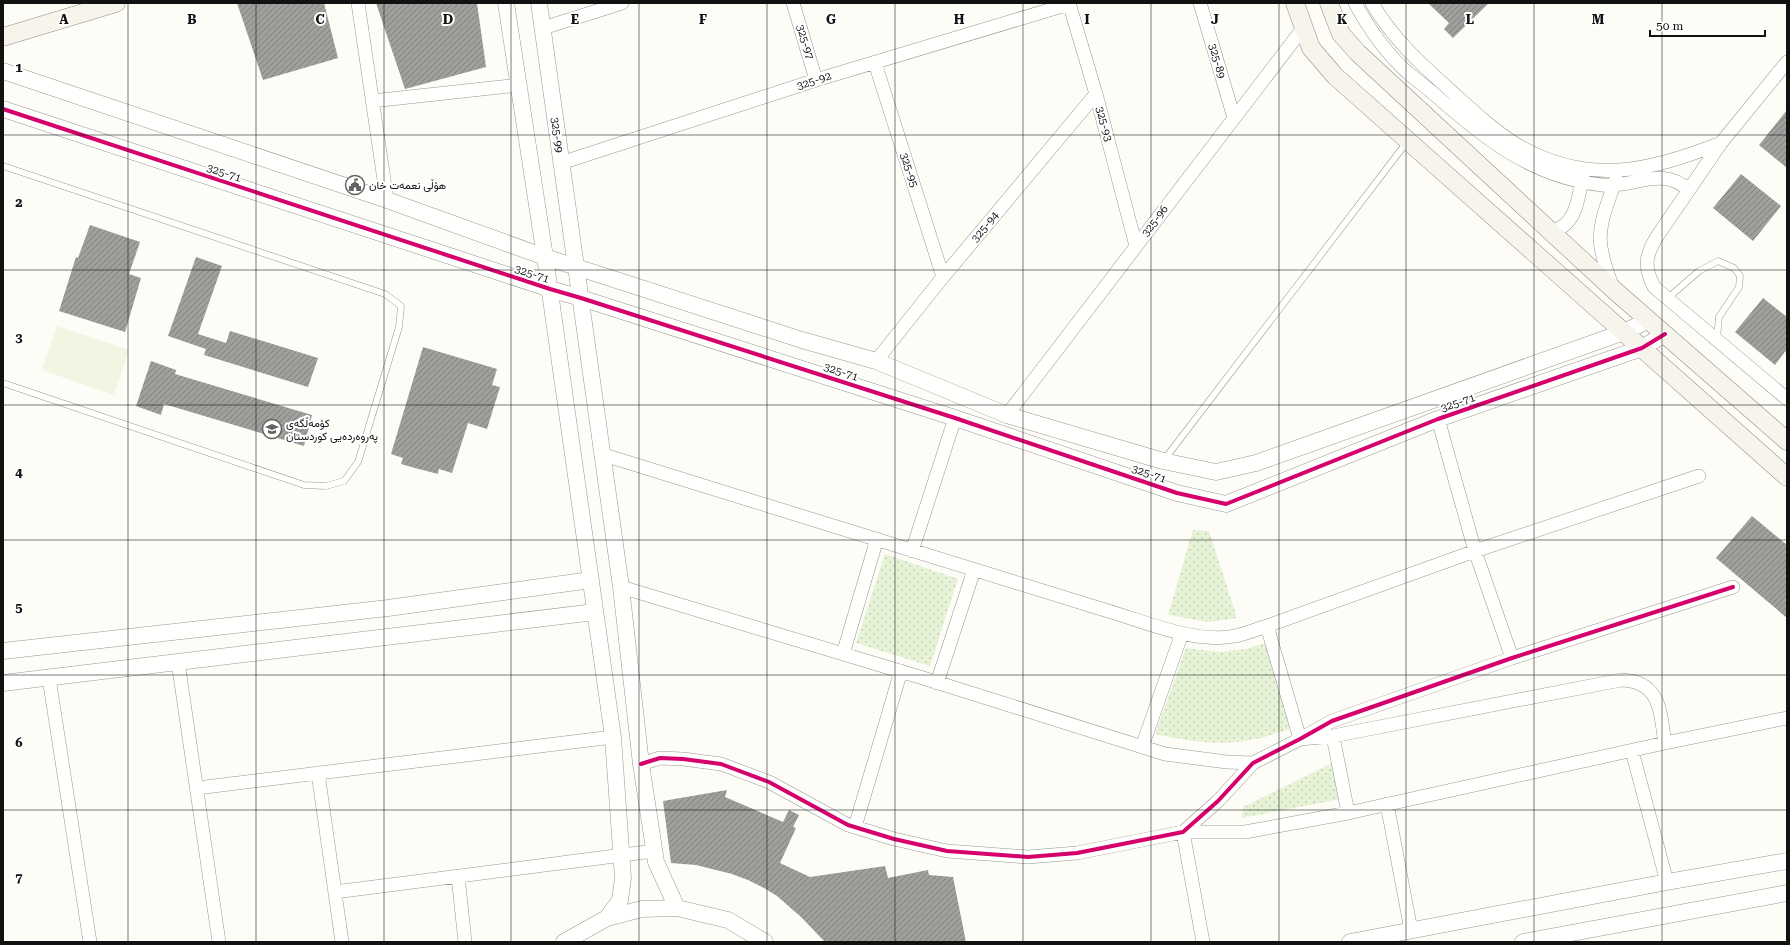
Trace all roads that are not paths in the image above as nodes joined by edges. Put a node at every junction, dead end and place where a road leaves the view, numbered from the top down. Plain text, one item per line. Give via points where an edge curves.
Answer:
1 (116, 3) edge
2 (358, 3) edge
3 (506, 3) edge
4 (539, 3) edge
5 (622, 3) edge
6 (794, 3) edge
7 (1069, 3) edge
8 (1200, 3) edge
9 (1295, 3) edge
10 (1329, 3) edge
11 (1356, 3) edge
12 (1372, 3) edge
13 (1304, 27) junction
14 (543, 28) junction
15 (3, 37) edge
16 (1787, 62) edge
17 (875, 63) junction
18 (3, 72) edge
19 (816, 80) junction
20 (519, 85) junction
21 (1096, 94) junction
22 (372, 101) junction
23 (3, 109) edge
24 (1234, 118) junction
25 (1496, 138) junction
26 (1408, 140) junction
27 (1721, 143) junction
28 (561, 164) junction
29 (3, 166) edge
30 (1619, 171) junction
31 (1583, 174) junction
32 (1614, 185) junction
33 (1689, 190) junction
34 (387, 200) junction
35 (1551, 232) junction
36 (1136, 246) junction
37 (545, 256) junction
38 (577, 267) junction
39 (943, 277) junction
40 (550, 290) junction
41 (1614, 290) junction
42 (581, 298) junction
43 (1668, 298) junction
44 (1649, 320) junction
45 (1624, 332) junction
46 (1665, 334) junction
47 (1717, 340) junction
48 (1642, 348) junction
49 (876, 361) junction
50 (3, 383) edge
51 (1787, 399) edge
52 (1007, 414) junction
53 (955, 418) junction
54 (1438, 419) junction
55 (1787, 441) edge
56 (601, 454) junction
57 (1164, 461) junction
58 (1699, 476) dead end
59 (1787, 477) edge
60 (877, 540) junction
61 (912, 550) junction
62 (1475, 550) junction
63 (974, 570) junction
64 (591, 580) junction
65 (621, 586) junction
66 (1733, 587) dead end
67 (596, 612) junction
68 (1267, 626) junction
69 (1182, 633) junction
70 (3, 651) edge
71 (843, 654) junction
72 (1512, 658) junction
73 (178, 662) junction
74 (901, 671) junction
75 (49, 678) junction
76 (3, 683) edge
77 (937, 683) junction
78 (1787, 718) edge
79 (1333, 736) junction
80 (613, 738) junction
81 (1300, 739) junction
82 (1665, 743) junction
83 (1142, 747) junction
84 (1632, 751) junction
85 (1253, 763) junction
86 (641, 764) junction
87 (318, 773) junction
88 (197, 788) junction
89 (1387, 804) junction
90 (1348, 813) junction
91 (855, 827) junction
92 (1183, 832) junction
93 (654, 851) junction
94 (622, 854) junction
95 (1787, 861) edge
96 (458, 876) junction
97 (1667, 882) junction
98 (335, 892) junction
99 (1787, 893) edge
100 (677, 908) junction
101 (607, 918) junction
102 (1411, 930) junction
103 (1581, 937) edge
104 (90, 942) edge
105 (219, 942) edge
106 (342, 942) edge
107 (464, 942) edge
108 (564, 942) edge
109 (765, 942) edge
110 (1203, 942) edge
111 (1350, 942) edge
112 (1523, 942) edge

1 - 15 main road
2 - 22 street
3 - 20 street
4 - 14 street, 325-99
5 - 14 street
6 - 19 street, 325-97
7 - 17 street, 325-92
7 - 21 street, 325-93
8 - 24 street, 325-89
9 - 13 main road
10 - 35 main road via 1341,34 1358,53
11 - 25 street via 1385,48 1407,72
12 - 25 street via 1396,39
13 - 24 street, 325-96
13 - 26 main road via 1311,48 1335,76
14 - 28 street, 325-99
16 - 27 street
17 - 19 street, 325-92
17 - 39 street, 325-95
18 - 34 street, 325-71
19 - 28 street, 325-92
20 - 22 street
20 - 37 street
21 - 36 street, 325-93
21 - 39 street, 325-94
22 - 34 street
23 - 40 street, 325-71
24 - 36 street, 325-96
25 - 31 street via 1519,145
26 - 45 main road
26 - 57 lane
27 - 30 street via 1687,157
27 - 33 street
28 - 38 street, 325-99
29 - 50 lane via 385,294 401,306 399,327 358,462 344,481 326,486 304,485
30 - 31 street
30 - 32 street
31 - 32 street
31 - 35 street via 1572,217 1567,224
32 - 33 street via 1661,177 1681,183
32 - 41 street via 1601,230 1600,245
33 - 43 street via 1656,238 1646,262 1648,275 1654,287
34 - 37 street, 325-71
35 - 41 main road
36 - 52 street, 325-96
37 - 38 street, 325-71
37 - 40 street
38 - 42 street, 325-99
38 - 49 street, 325-71 via 802,340
39 - 49 street, 325-94
40 - 42 street, 325-71
40 - 64 street
41 - 44 main road
42 - 53 street, 325-71
42 - 56 street, 325-99
43 - 47 street
43 - 47 lane via 1699,271 1718,261 1734,268 1740,276 1739,287 1719,317
44 - 45 street, 325-71
44 - 46 main road
45 - 48 main road
45 - 57 street, 325-71 via 1256,463 1216,472
46 - 48 street, 325-71
46 - 55 main road
47 - 51 street
48 - 54 street, 325-71
48 - 59 main road
49 - 52 street, 325-71
52 - 57 street, 325-71
53 - 54 street, 325-71 via 1177,493 1226,504
53 - 61 street
54 - 62 street
56 - 60 street
56 - 65 street, 325-99
58 - 62 street
60 - 61 street
60 - 71 street
61 - 63 street
62 - 68 street
62 - 72 street
63 - 69 street
63 - 77 street
64 - 67 street
64 - 70 street via 388,608
65 - 71 street
65 - 86 street, 325-99
66 - 72 street
67 - 73 street
67 - 80 street
68 - 69 street via 1234,636 1212,637
68 - 81 street
69 - 83 street
71 - 74 street
72 - 81 street via 1332,721
73 - 75 street
73 - 88 street
74 - 77 street
74 - 91 street
75 - 76 street
75 - 104 street
77 - 83 street
78 - 82 street
79 - 81 street
79 - 82 street via 1621,680 1633,680 1649,688 1657,700
79 - 90 street
80 - 87 street
80 - 94 street
81 - 85 street
82 - 84 street
83 - 85 street via 1172,755
84 - 89 street
84 - 97 street
85 - 92 street via 1218,801
86 - 91 street via 660,758 721,764 769,782
86 - 93 street, 325-99
87 - 88 street
87 - 98 street
88 - 105 street
89 - 90 street
89 - 102 street
90 - 92 street via 1245,832
91 - 92 street via 947,851 1028,857 1077,853
92 - 110 street
93 - 94 street
93 - 100 street, 325-99 via 656,862
94 - 96 street
94 - 101 street via 623,878 620,900
95 - 97 street
96 - 98 street
96 - 107 street
97 - 102 street
98 - 106 street
99 - 103 street
100 - 101 street via 642,909
100 - 109 street via 728,920
101 - 108 street
102 - 111 street
103 - 112 street

